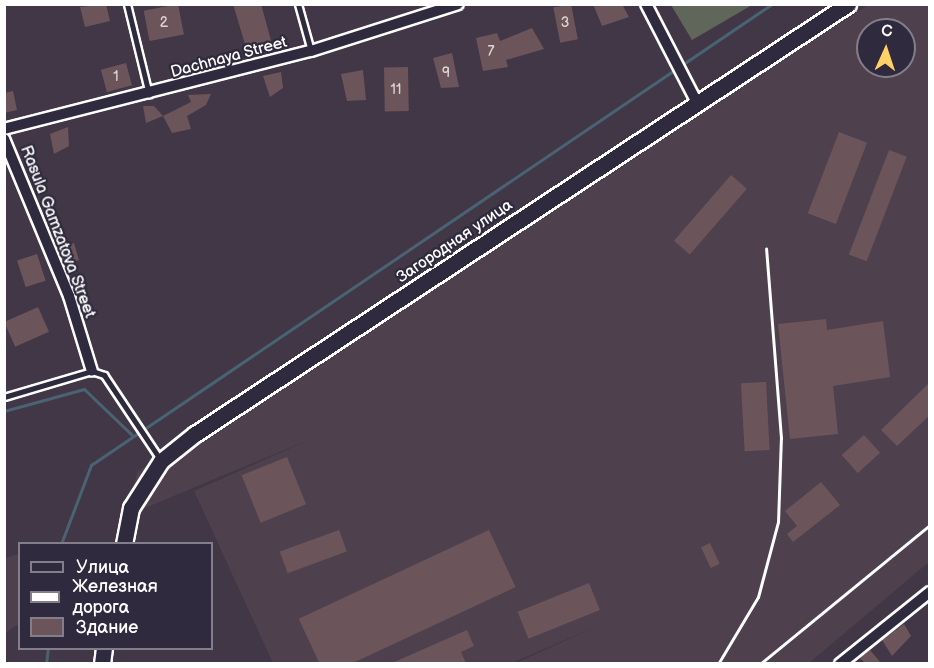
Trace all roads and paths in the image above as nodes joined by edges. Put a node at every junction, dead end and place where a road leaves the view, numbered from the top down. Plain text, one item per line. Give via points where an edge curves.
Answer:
1 (127, 4) edge
2 (298, 4) edge
3 (458, 4) edge
4 (646, 4) edge
5 (848, 4) edge
6 (310, 51) junction
7 (149, 95) junction
8 (697, 103) junction
9 (4, 129) edge
10 (4, 139) edge
11 (92, 371) junction
12 (4, 397) edge
13 (161, 461) junction
14 (124, 542) edge
15 (930, 592) edge
16 (840, 663) edge

1 - 7 lane
2 - 6 lane
3 - 6 street, Dachnaya Street
4 - 8 street
5 - 8 main road, Загородная улица
6 - 7 street, Dachnaya Street
7 - 9 street, Dachnaya Street
8 - 13 main road, Загородная улица
10 - 11 street, Rasula Gamzatova Street via 69,296
11 - 12 lane
11 - 13 lane via 104,375
13 - 14 main road, Загородная улица via 131,508
15 - 16 street

